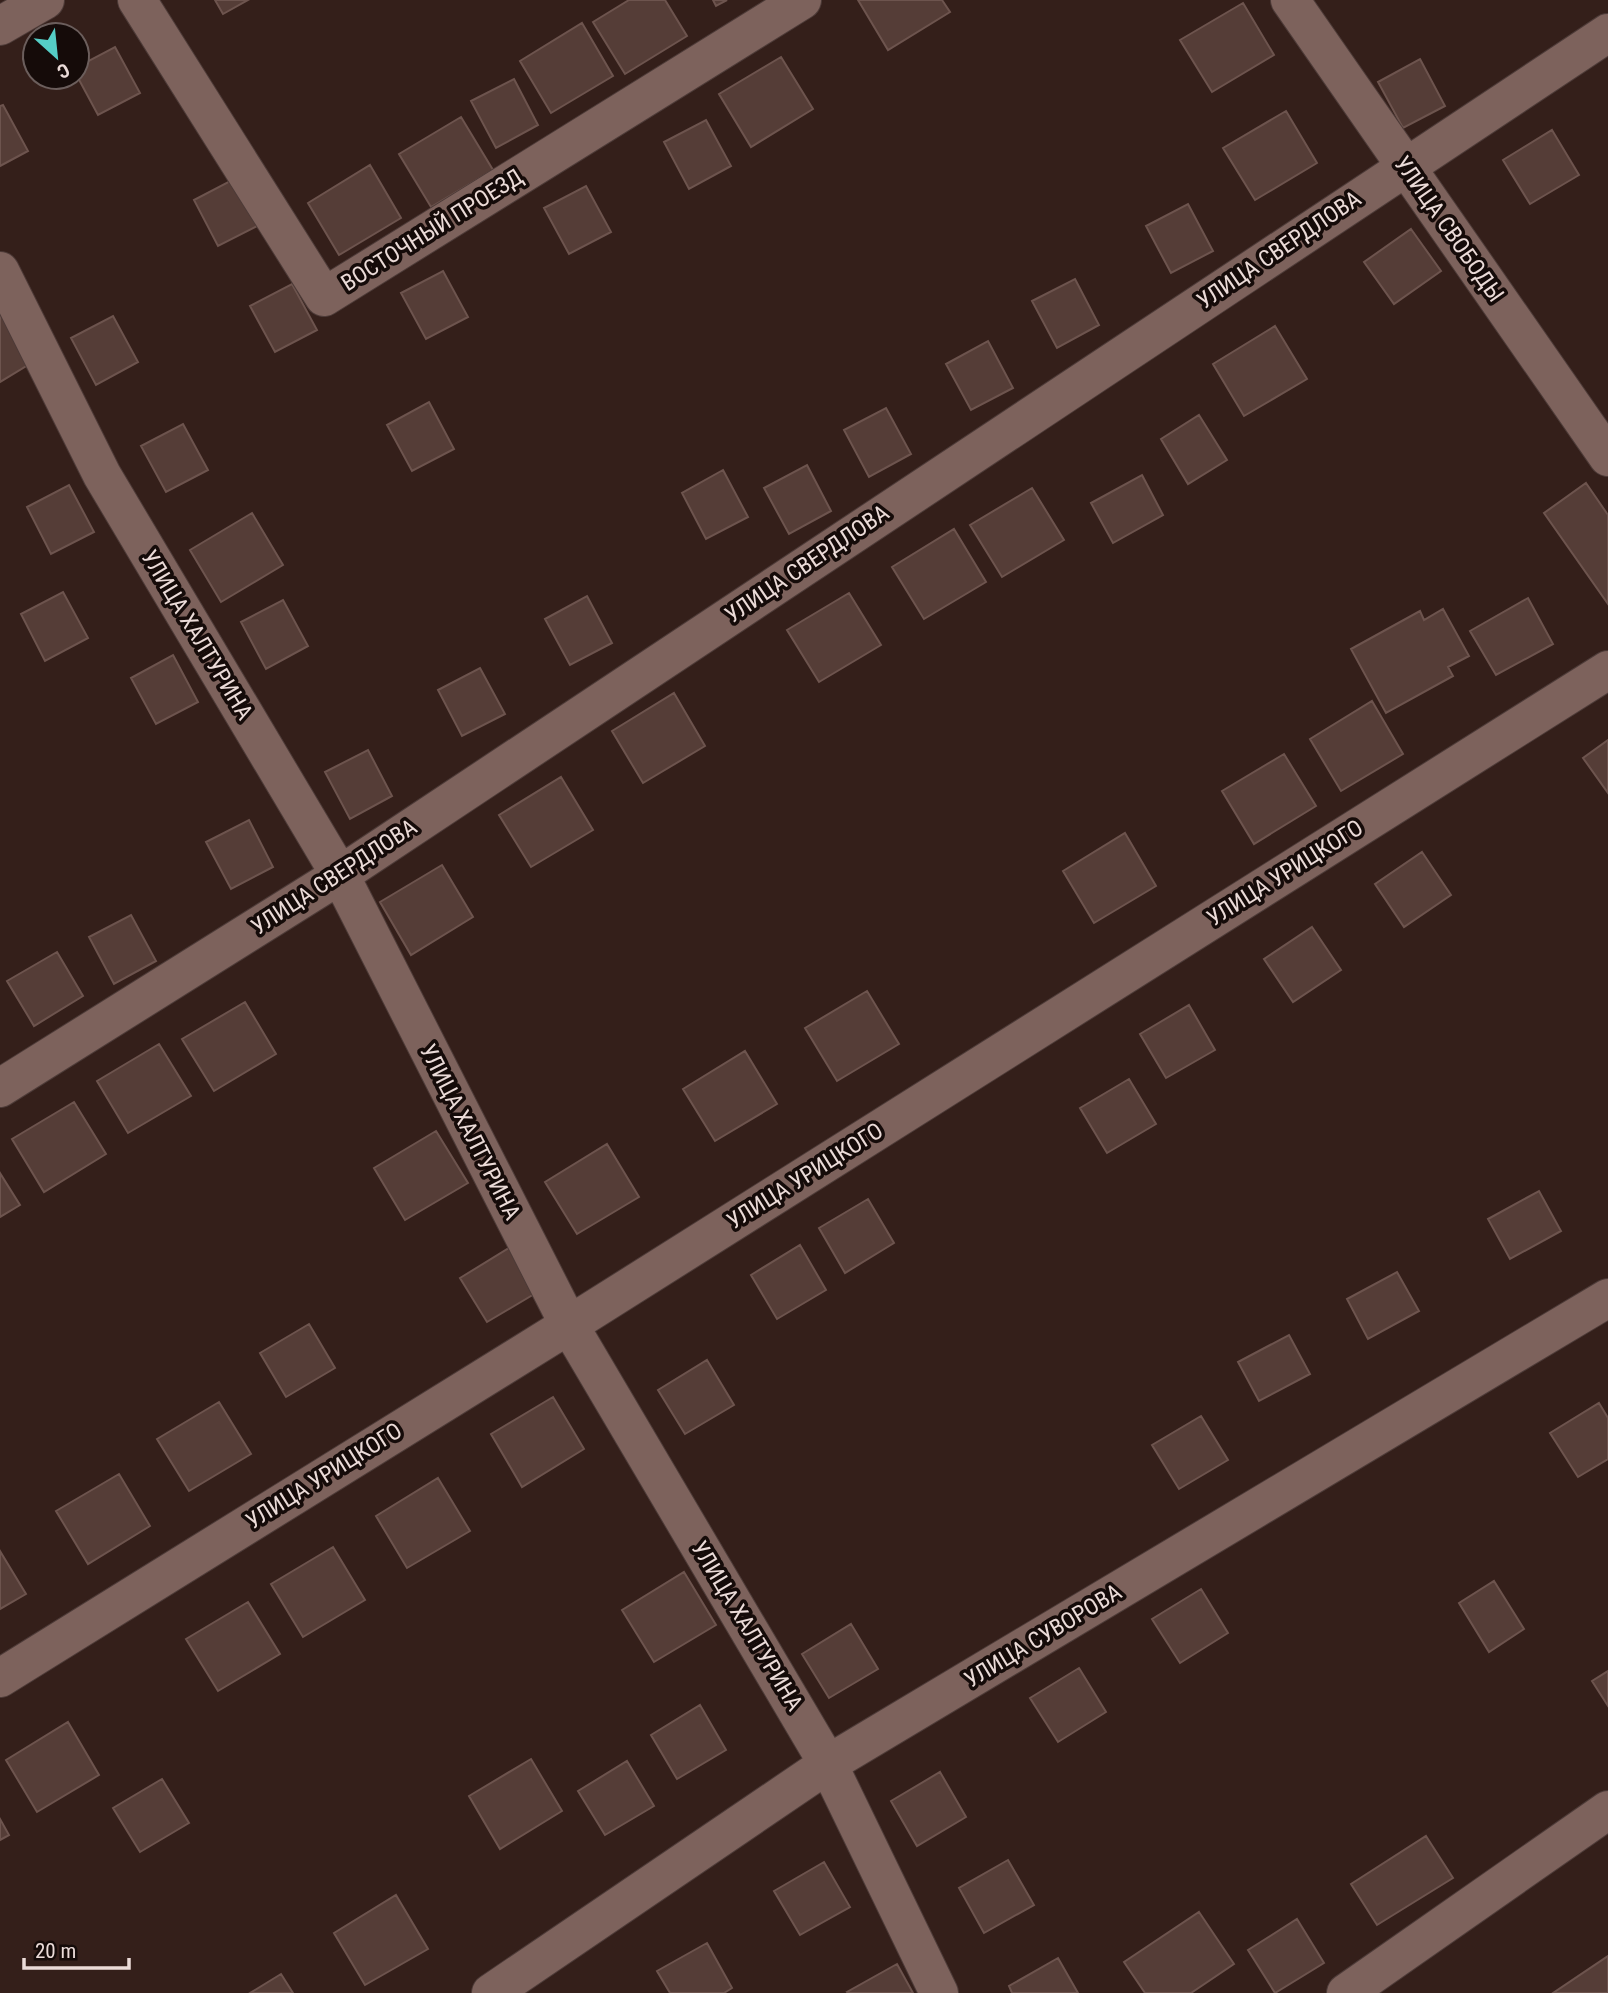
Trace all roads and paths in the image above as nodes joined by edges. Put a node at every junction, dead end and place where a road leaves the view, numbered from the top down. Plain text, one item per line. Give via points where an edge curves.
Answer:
1 (45, 0) edge
2 (137, 0) edge
3 (802, 0) edge
4 (1290, 0) edge
5 (0, 26) edge
6 (1608, 33) edge
7 (1405, 166) junction
8 (0, 271) edge
9 (1608, 457) edge
10 (1608, 670) edge
11 (340, 875) junction
12 (0, 1088) edge
13 (1606, 1303) edge
14 (569, 1325) junction
15 (0, 1678) edge
16 (828, 1764) junction
17 (1608, 1810) edge
18 (491, 1993) edge
19 (939, 1993) edge
20 (1346, 1993) edge

1 - 5 street
2 - 3 street, ВОСТОЧНЫЙ ПРОЕЗД via 324,297
4 - 7 street, УЛИЦА СВОБОДЫ
6 - 7 street, УЛИЦА СВЕРДЛОВА
7 - 9 street, УЛИЦА СВОБОДЫ
7 - 11 street, УЛИЦА СВЕРДЛОВА
8 - 11 street, УЛИЦА ХАЛТУРИНА via 102,475
10 - 14 street, УЛИЦА УРИЦКОГО
11 - 12 street, УЛИЦА СВЕРДЛОВА
11 - 14 street, УЛИЦА ХАЛТУРИНА
13 - 16 street, УЛИЦА СУВОРОВА
14 - 15 street, УЛИЦА УРИЦКОГО
14 - 16 street, УЛИЦА ХАЛТУРИНА
16 - 18 street, УЛИЦА СУВОРОВА
16 - 19 street, УЛИЦА ХАЛТУРИНА
17 - 20 street

